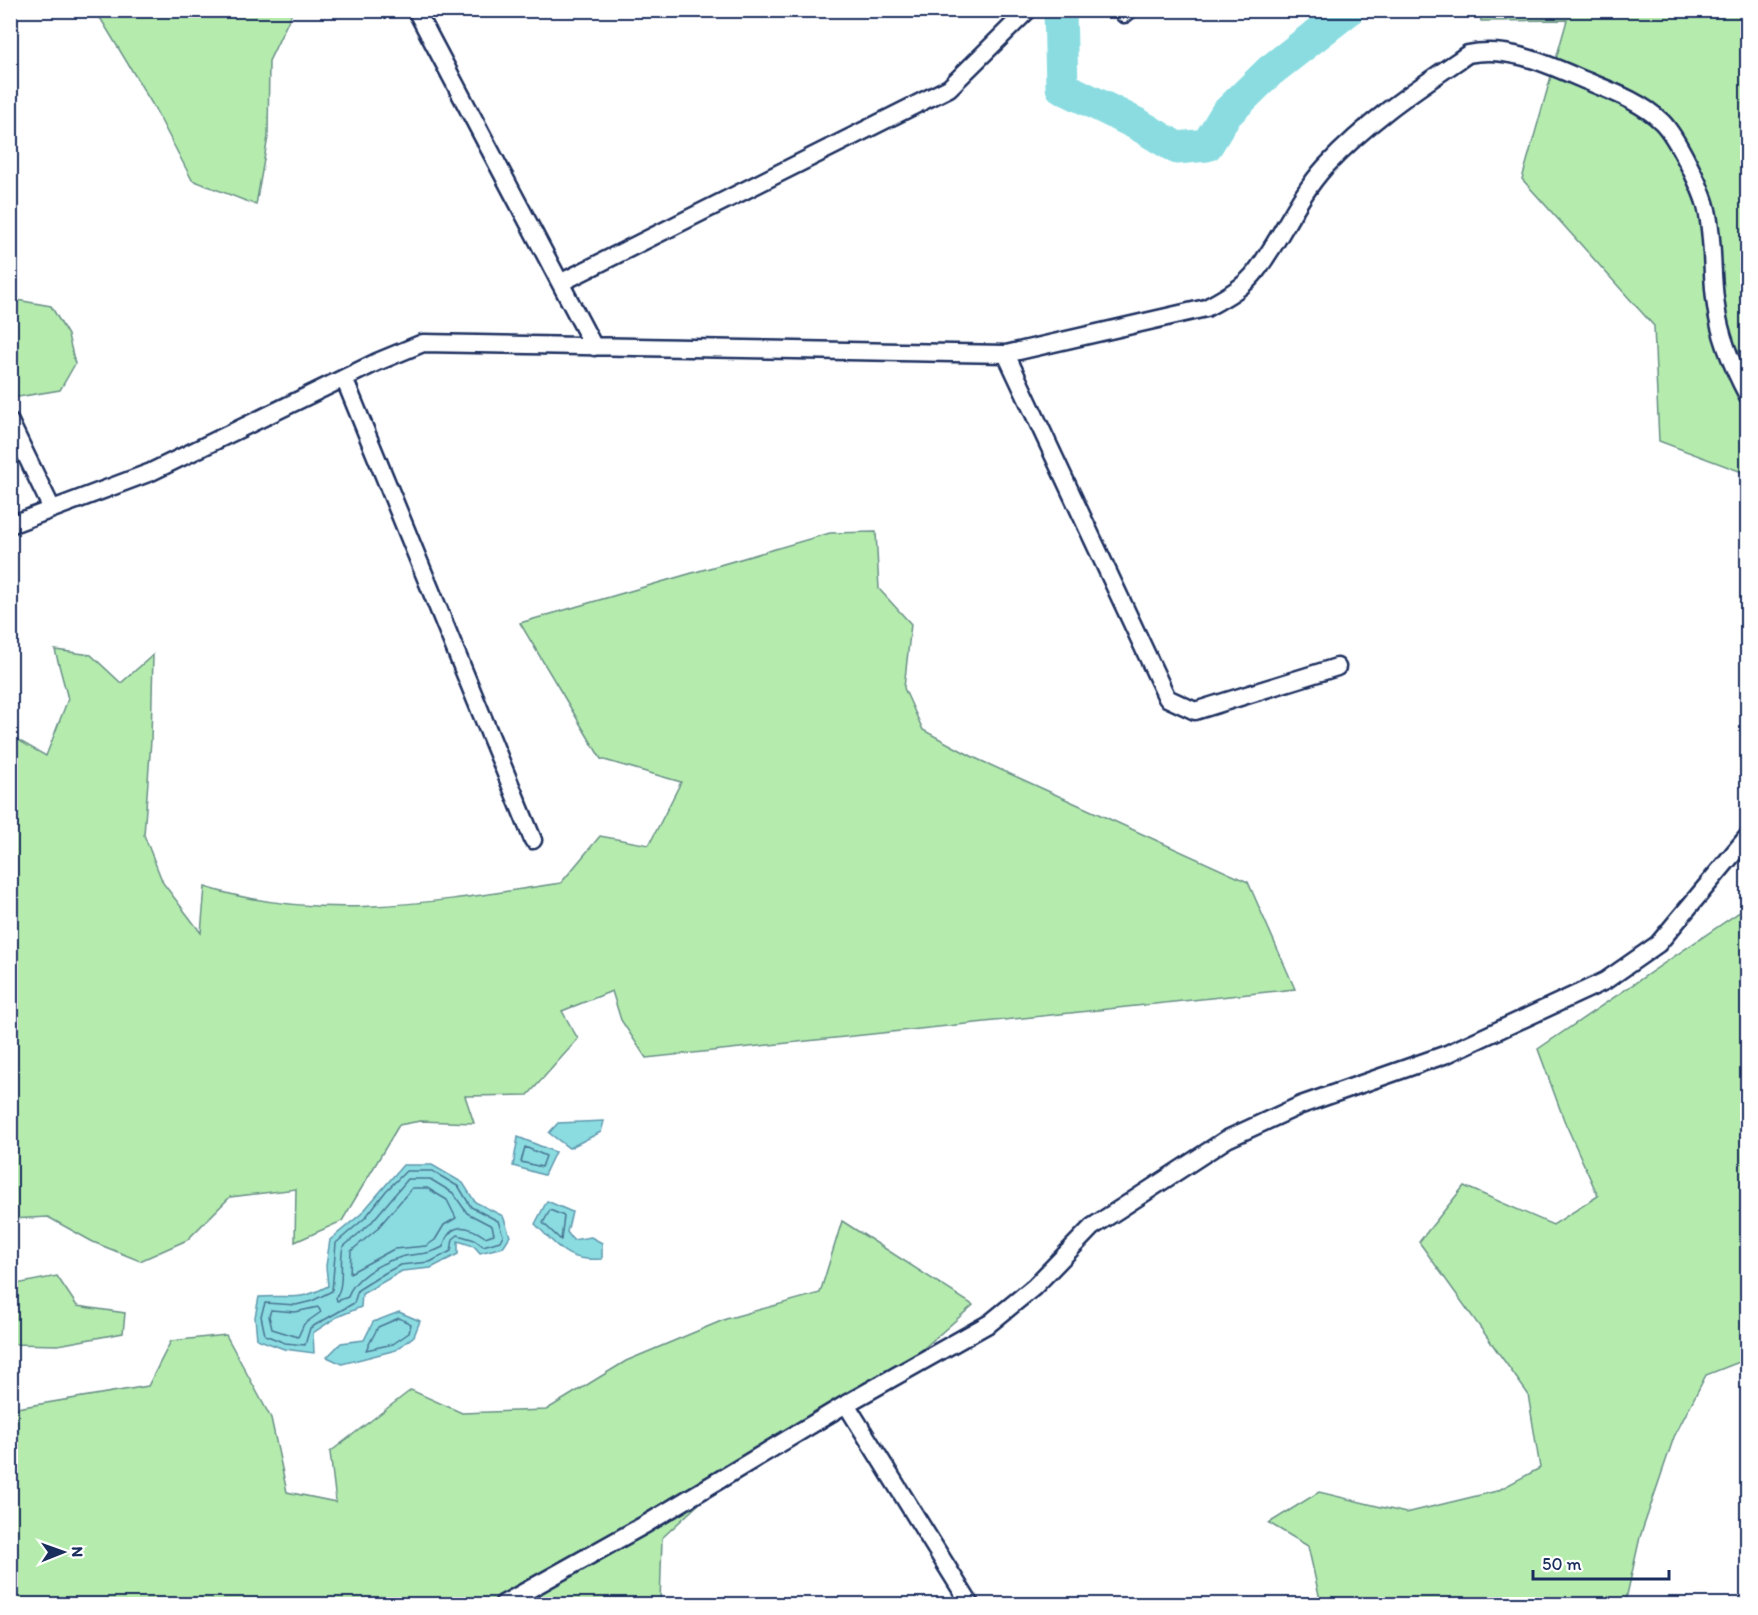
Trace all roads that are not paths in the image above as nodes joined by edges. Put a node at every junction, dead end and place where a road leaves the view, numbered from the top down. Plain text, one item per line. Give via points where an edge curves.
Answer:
1 (416, 10) edge
2 (1028, 10) edge
3 (562, 282) junction
4 (594, 347) junction
5 (1006, 354) junction
6 (344, 378) junction
7 (1748, 396) edge
8 (10, 422) edge
9 (52, 508) junction
10 (10, 525) edge
11 (1337, 667) dead end
12 (1748, 836) edge
13 (533, 840) dead end
14 (846, 1404) junction
15 (504, 1605) edge
16 (970, 1605) edge

1 - 3 street
2 - 3 street via 949,88
3 - 4 street
4 - 5 street
4 - 6 street via 423,343
5 - 7 street via 1206,308 1230,295 1257,272 1293,209 1324,168 1375,118 1468,54 1501,51 1627,98 1661,121 1677,142 1707,210 1716,308 1731,363
5 - 11 street via 1167,698 1195,711
6 - 9 street via 151,472
6 - 13 street
8 - 9 street
9 - 10 street
12 - 14 street via 1658,944 1605,981 1447,1054 1301,1105 1227,1139 1092,1227 1034,1287 990,1323
14 - 15 street
14 - 16 street

